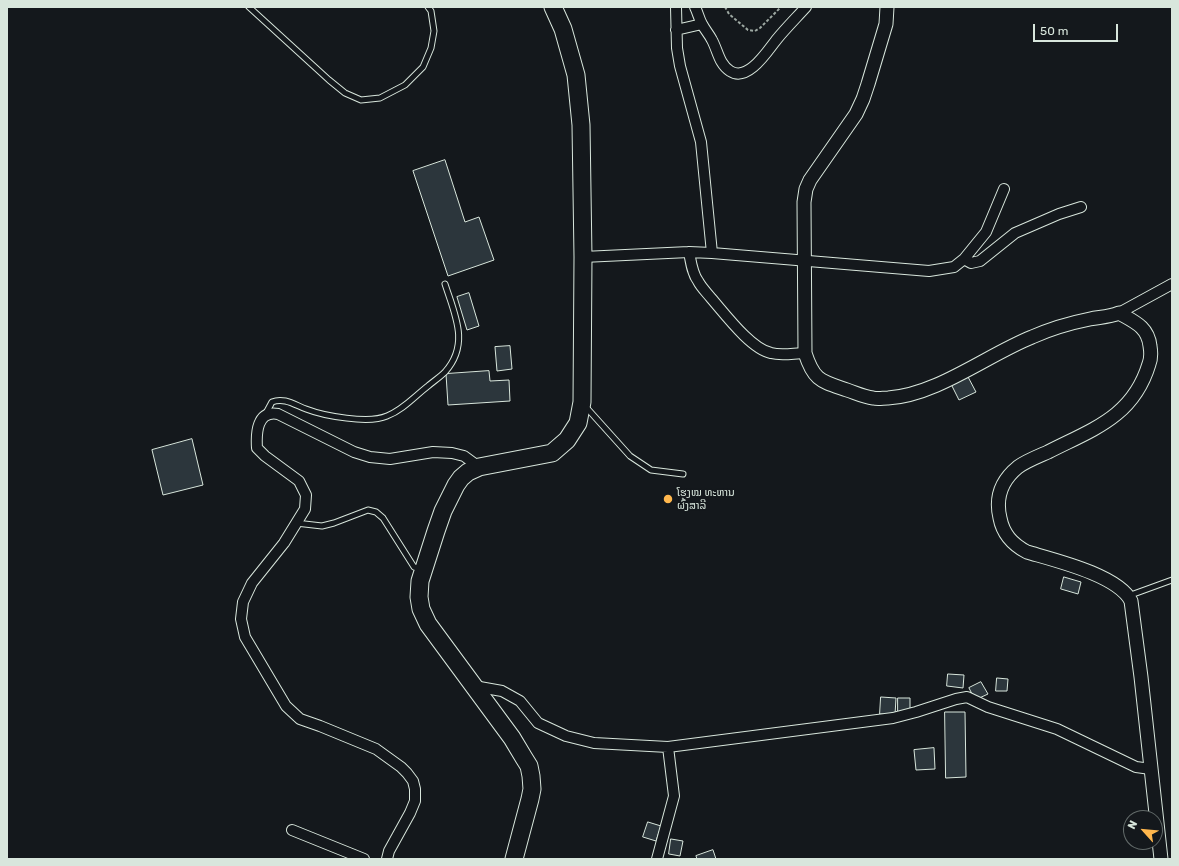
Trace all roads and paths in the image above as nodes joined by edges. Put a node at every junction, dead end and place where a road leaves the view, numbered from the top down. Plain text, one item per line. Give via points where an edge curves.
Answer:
1 (249, 7) edge
2 (428, 7) edge
3 (553, 7) edge
4 (676, 7) edge
5 (696, 7) edge
6 (724, 7) edge
7 (781, 7) edge
8 (806, 7) edge
9 (887, 7) edge
10 (702, 24) junction
11 (676, 30) junction
12 (1004, 189) dead end
13 (1081, 207) dead end
14 (689, 252) junction
15 (712, 253) junction
16 (583, 257) junction
17 (964, 259) junction
18 (805, 261) junction
19 (445, 284) dead end
20 (1172, 284) edge
21 (1119, 313) junction
22 (805, 353) junction
23 (582, 402) junction
24 (264, 416) junction
25 (479, 467) junction
26 (683, 474) dead end
27 (296, 523) junction
28 (424, 570) junction
29 (1172, 580) edge
30 (1128, 596) junction
31 (474, 686) junction
32 (668, 747) junction
33 (1151, 769) junction
34 (292, 830) dead end
35 (364, 859) edge
36 (386, 859) edge
37 (514, 859) edge
38 (657, 859) edge
39 (1161, 859) edge

1 - 2 lane via 329,80 345,93 361,100 380,98 404,85 423,67 432,48 434,31
3 - 16 highway via 563,29 576,75 581,125
4 - 11 street
5 - 10 street
6 - 7 path via 748,30 755,31
8 - 10 street via 776,40 767,54 754,66 741,73 729,71 724,65
9 - 18 street via 886,24 856,114 806,189
10 - 11 street
11 - 15 street via 680,66 701,142
12 - 17 street via 986,232
13 - 17 street via 1015,233 980,261 971,263
14 - 15 street
14 - 16 street
14 - 22 street via 698,281 748,339 770,353
15 - 18 street
16 - 23 highway
17 - 18 street via 954,267 929,271
18 - 22 street
19 - 24 lane via 458,327 457,354 444,373 400,409 386,417 369,420 311,411 277,400 272,402
20 - 21 street
21 - 22 street via 1090,318 1031,337 943,382 913,395 893,398 874,399 830,385 814,373
21 - 30 street via 1138,324 1148,335 1150,362 1137,393 1127,405 1100,426 1019,466 1005,481 998,503 1006,536 1019,547 1027,552 1100,576 1119,587
23 - 25 highway via 578,422 567,440 552,453
23 - 26 lane via 630,456 651,470
24 - 25 street via 278,414 354,452 370,457 390,459 433,452 452,453 464,456
24 - 27 street via 256,436 257,448 299,481 306,495 305,508
25 - 28 highway via 468,472 456,485 443,512
27 - 28 lane via 322,526 368,510 376,512 383,518 414,567
27 - 36 street via 252,583 243,602 241,620 245,637 286,706 300,719 376,749 401,767 413,781 415,801
28 - 31 highway via 419,597 424,616
29 - 30 lane
30 - 33 street via 1131,601
31 - 32 street via 502,691 520,701 538,723 566,736 594,743
31 - 37 highway via 529,766 532,789
32 - 33 street via 893,718 967,697 988,707 1057,729 1136,767
32 - 38 street via 674,796
33 - 39 street
34 - 35 street

